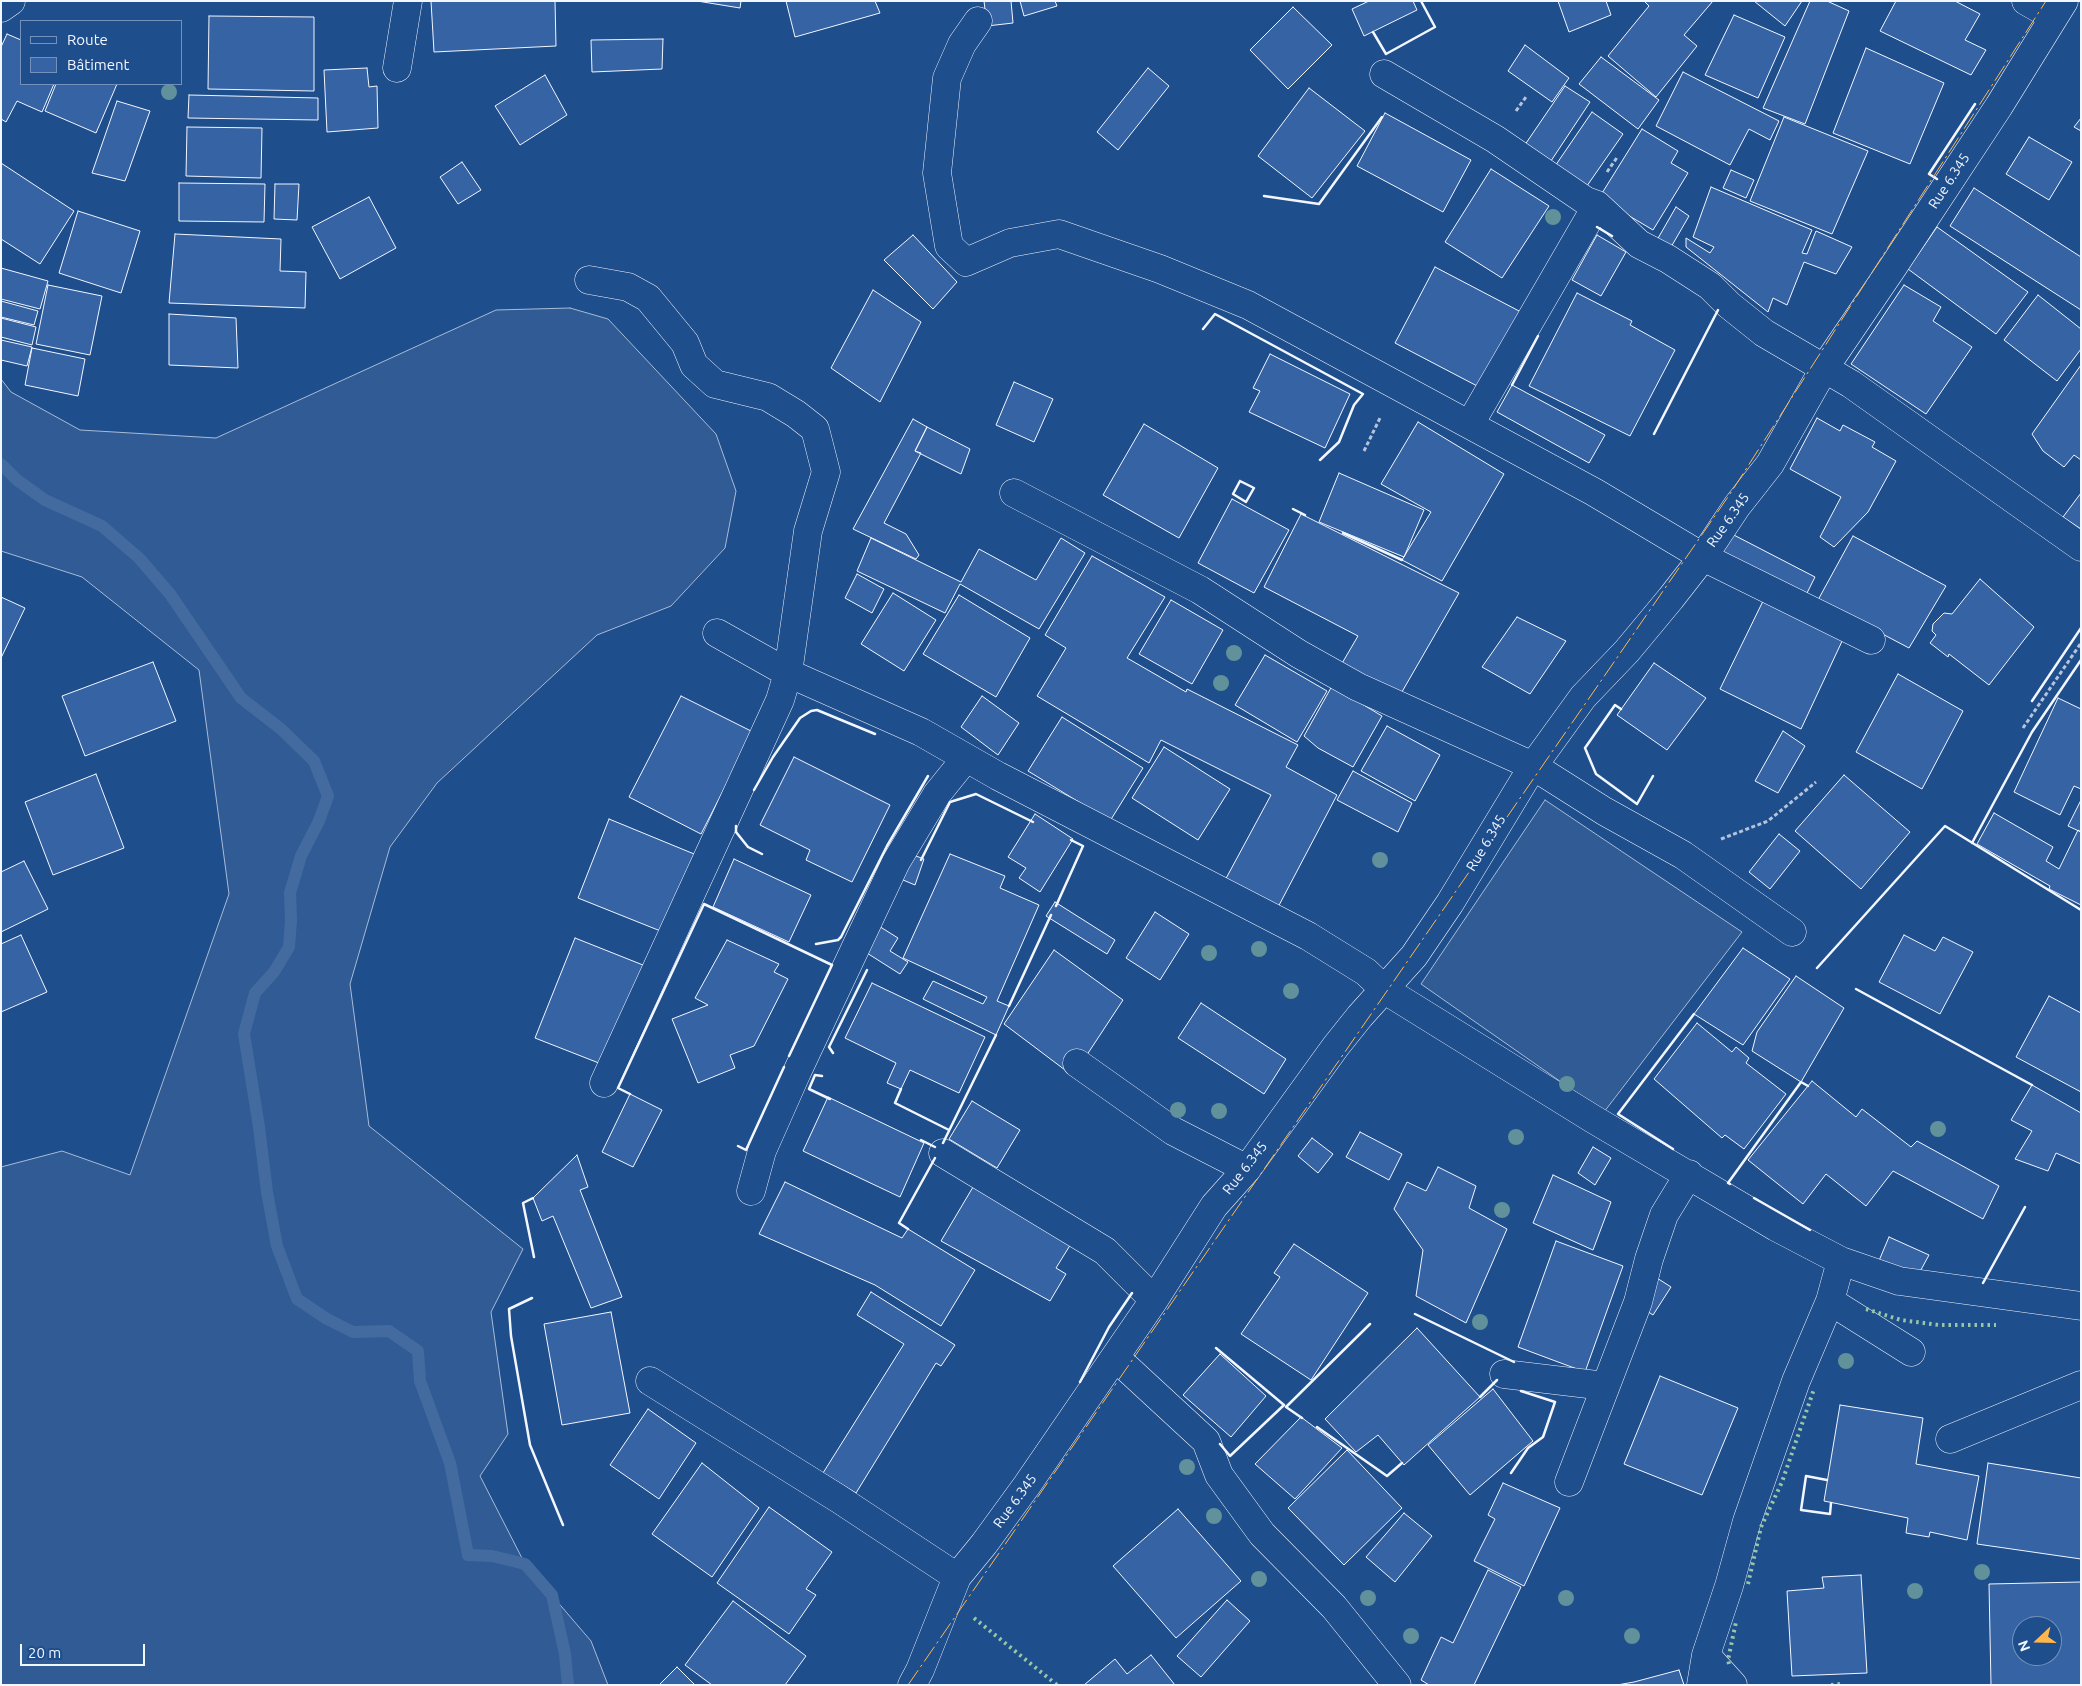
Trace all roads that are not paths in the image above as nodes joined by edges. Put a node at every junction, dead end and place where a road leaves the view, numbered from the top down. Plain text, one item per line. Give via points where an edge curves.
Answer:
1 (12, 1) edge
2 (408, 1) edge
3 (2026, 1) edge
4 (1, 8) edge
5 (2059, 9) edge
6 (978, 21) dead end
7 (397, 68) dead end
8 (1384, 74) dead end
9 (1598, 205) junction
10 (589, 280) dead end
11 (1825, 367) junction
12 (1470, 424) junction
13 (1014, 493) dead end
14 (2081, 547) edge
15 (1703, 557) junction
16 (1871, 640) dead end
17 (788, 673) junction
18 (780, 700) junction
19 (966, 758) junction
20 (1533, 766) junction
21 (1792, 932) dead end
22 (1384, 990) junction
23 (1077, 1063) dead end
24 (604, 1083) dead end
25 (943, 1153) dead end
26 (1247, 1168) junction
27 (1689, 1174) junction
28 (751, 1191) dead end
29 (1841, 1261) junction
30 (1154, 1300) junction
31 (1830, 1301) junction
32 (2081, 1306) edge
33 (1910, 1352) dead end
34 (1116, 1357) junction
35 (1504, 1374) dead end
36 (650, 1381) dead end
37 (2081, 1385) edge
38 (1606, 1386) junction
39 (1950, 1438) dead end
40 (1569, 1482) dead end
41 (958, 1577) junction
42 (1706, 1655) junction
43 (918, 1680) edge
44 (1397, 1685) edge
45 (1701, 1685) edge
46 (1732, 1685) edge

1 - 4 street
2 - 7 street
3 - 5 street
5 - 11 street, Rue 6.345 via 2012,70 1893,267
6 - 12 street via 962,44 947,78 938,173 949,246 966,262 1010,243 1060,234 1160,269 1248,305
8 - 9 street via 1494,139 1586,201
9 - 11 street via 1639,244 1710,286 1764,333
9 - 12 street
10 - 17 street via 628,287 648,298 685,343 694,365 715,384 768,397 815,429 826,472 808,531
11 - 14 street
11 - 15 street, Rue 6.345 via 1770,464
12 - 15 street
13 - 20 street via 1200,590 1299,654 1358,687
15 - 16 street
15 - 20 street, Rue 6.345 via 1627,651 1583,697
17 - 18 street
17 - 18 street via 717,633
17 - 19 street via 921,732
18 - 24 street
19 - 22 street via 1308,936 1366,972
19 - 28 street via 936,794 896,862 762,1151
20 - 21 street via 1683,855
20 - 22 street, Rue 6.345 via 1450,903 1414,956
22 - 26 street, Rue 6.345 via 1336,1046
22 - 27 street
23 - 26 street via 1173,1131
25 - 30 street via 1105,1251
26 - 30 street, Rue 6.345 via 1214,1206
27 - 29 street via 1776,1227
27 - 38 street via 1664,1215 1638,1302
29 - 31 street
29 - 32 street via 1899,1281
30 - 34 street, Rue 6.345
31 - 33 street
31 - 42 street via 1796,1381 1747,1521
34 - 41 street, Rue 6.345 via 1022,1493
34 - 44 street via 1206,1441 1219,1475 1262,1534 1334,1607
35 - 38 street
36 - 41 street
37 - 39 street
38 - 40 street
41 - 43 street, Rue 6.345
42 - 45 street
42 - 46 street

